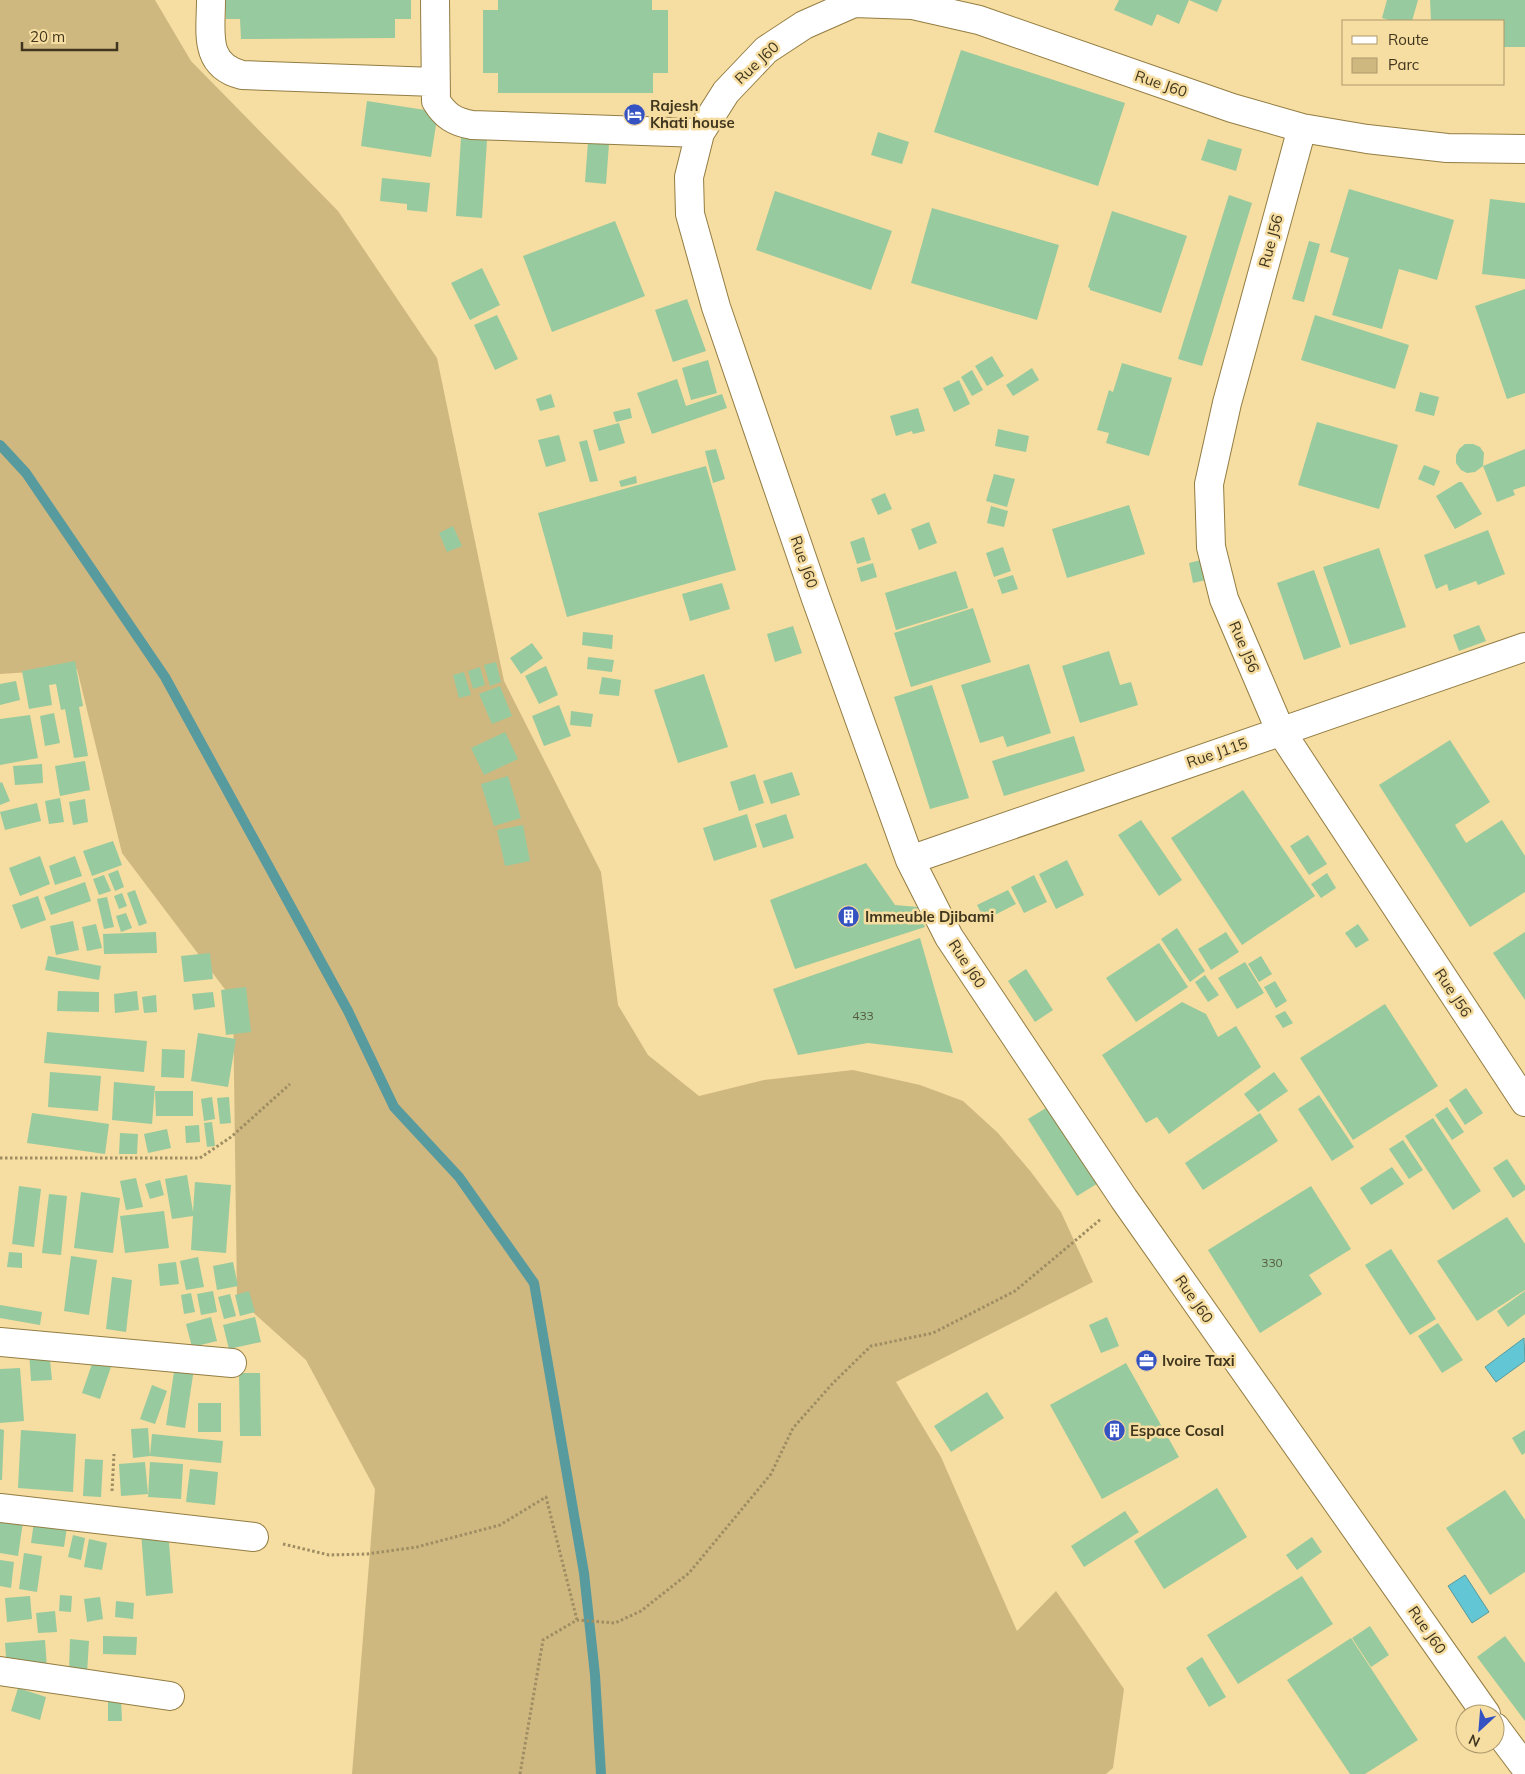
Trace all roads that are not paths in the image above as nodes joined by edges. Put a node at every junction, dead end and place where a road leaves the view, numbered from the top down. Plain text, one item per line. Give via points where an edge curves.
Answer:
1 (211, 0) edge
2 (435, 0) edge
3 (435, 82) junction
4 (1302, 128) junction
5 (700, 133) junction
6 (1525, 149) edge
7 (1525, 647) edge
8 (1280, 730) junction
9 (910, 860) junction
10 (1525, 1102) edge
11 (0, 1342) edge
12 (232, 1363) dead end
13 (0, 1508) edge
14 (254, 1537) road end
15 (0, 1671) edge
16 (170, 1696) dead end
17 (1479, 1704) edge
18 (1505, 1741) edge
19 (1525, 1767) edge

1 - 3 street via 210,44 220,65 230,72
2 - 3 street
3 - 5 street via 436,101 443,112 462,124
4 - 5 street, Rue J60 via 1232,108 979,20 913,4 854,3 804,25 766,50 726,92
4 - 6 street, Rue J60 via 1447,148
4 - 8 street, Rue J56 via 1226,403 1209,484 1211,547 1224,599
5 - 9 street, Rue J60 via 689,177 690,214 714,298 815,596
7 - 8 street, Rue J115
8 - 9 street, Rue J115
8 - 10 street, Rue J56
9 - 17 street, Rue J60 via 949,937 1124,1199
11 - 12 street
13 - 14 street
15 - 16 street
18 - 19 street

